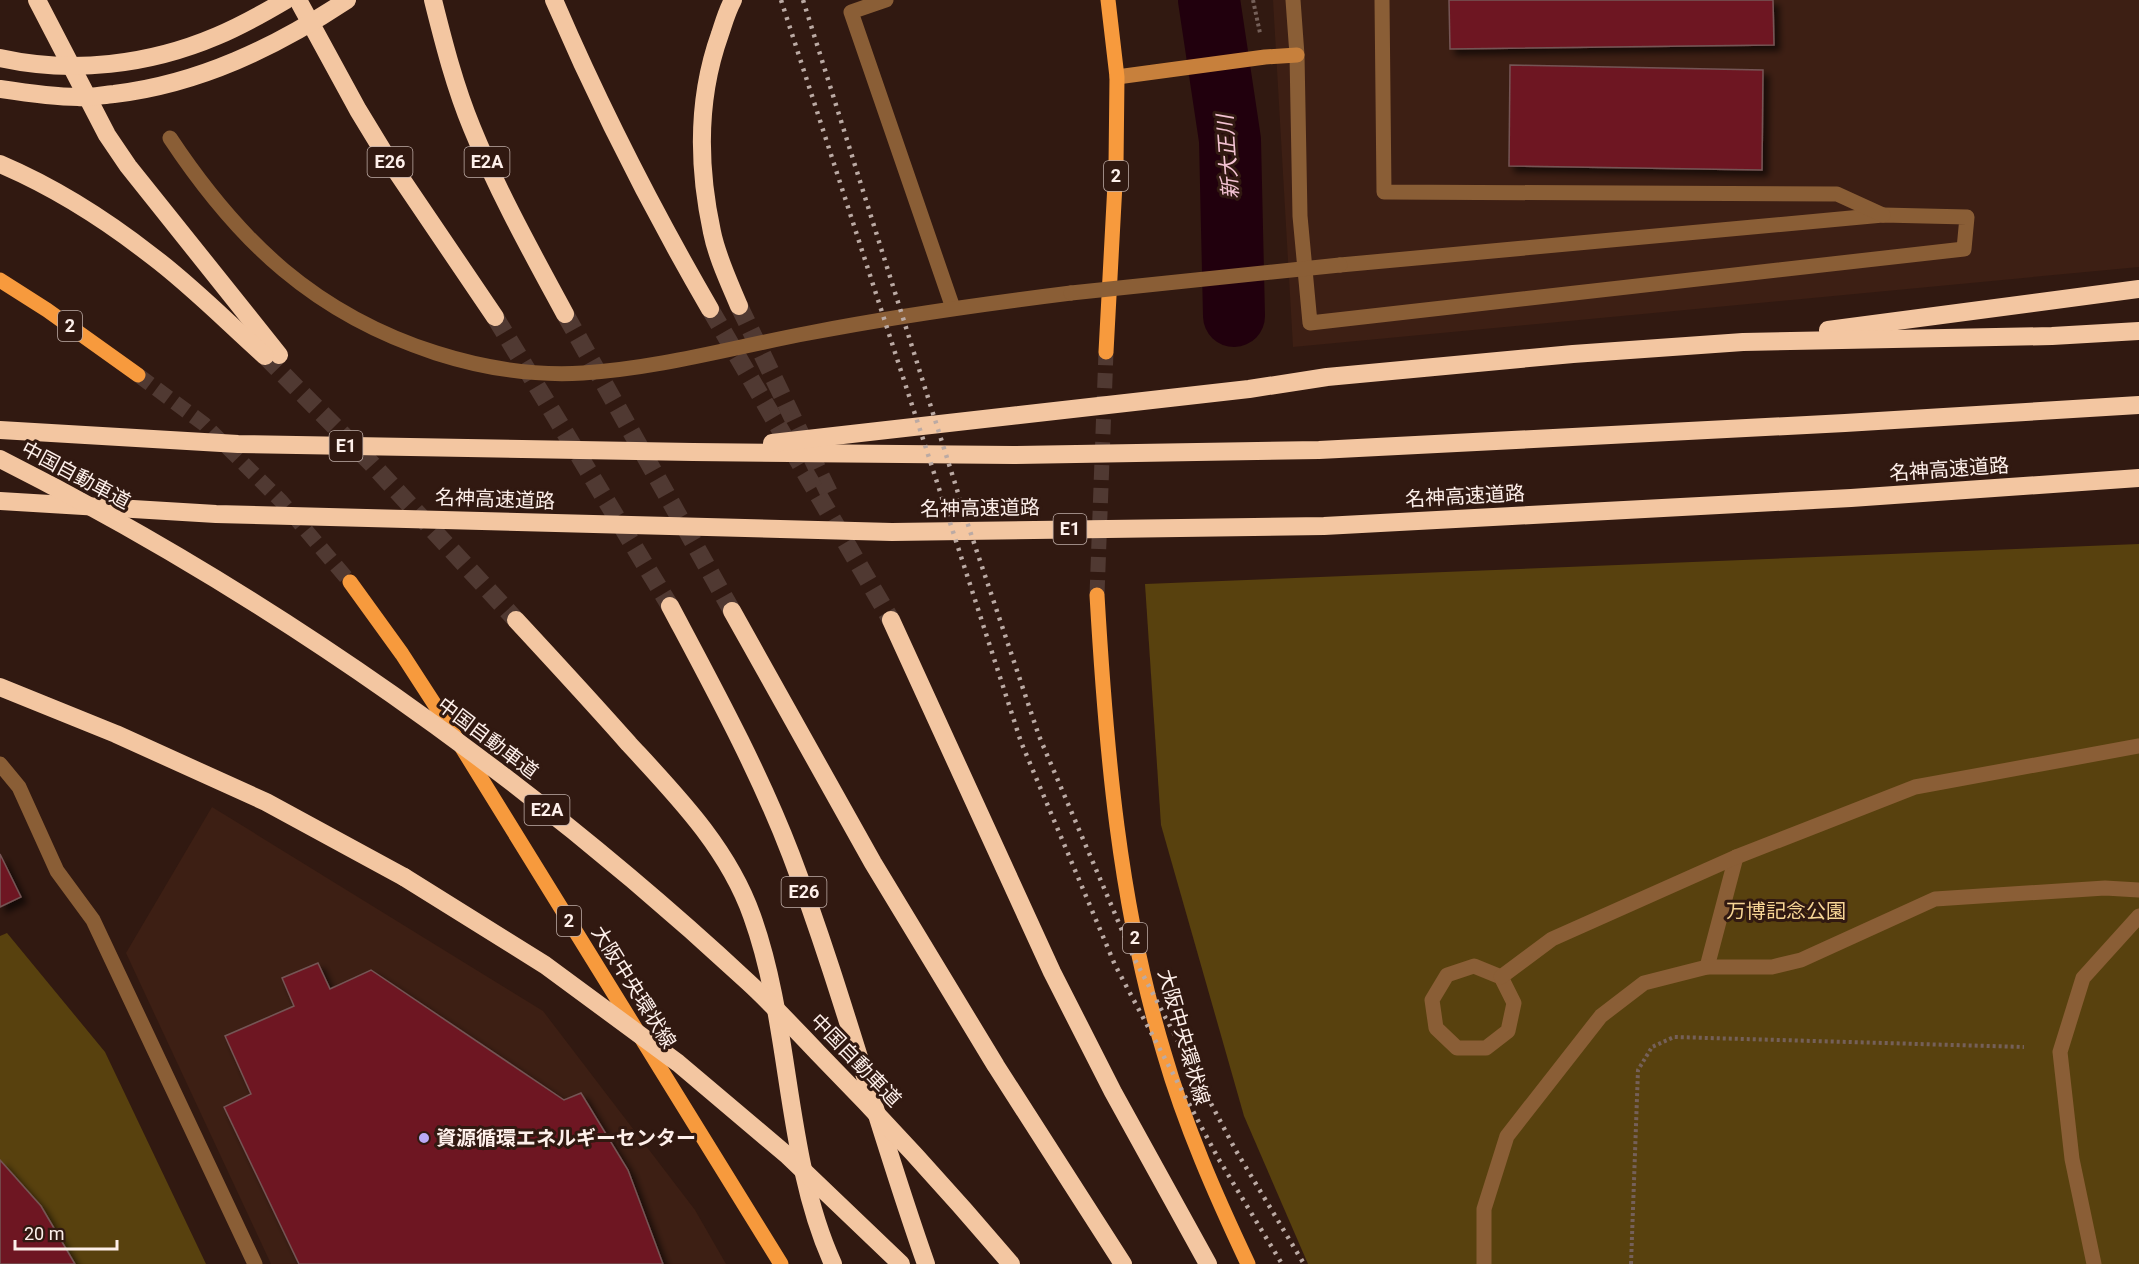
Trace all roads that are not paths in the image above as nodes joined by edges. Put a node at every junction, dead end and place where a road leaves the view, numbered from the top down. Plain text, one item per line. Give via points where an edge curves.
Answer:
1 (37, 0) edge
2 (286, 0) edge
3 (297, 0) edge
4 (347, 0) edge
5 (434, 0) edge
6 (554, 0) edge
7 (733, 0) edge
8 (886, 0) edge
9 (1108, 0) edge
10 (1293, 0) edge
11 (1383, 0) edge
12 (1297, 55) junction
13 (0, 58) edge
14 (1117, 77) junction
15 (0, 89) edge
16 (170, 138) dead end
17 (0, 164) edge
18 (1883, 215) junction
19 (0, 280) edge
20 (2139, 289) edge
21 (739, 306) tunnel mouth
22 (953, 308) junction
23 (710, 309) tunnel mouth
24 (565, 314) tunnel mouth
25 (495, 317) tunnel mouth
26 (2139, 331) edge
27 (1743, 342) junction
28 (1107, 352) tunnel mouth
29 (138, 375) tunnel mouth
30 (2139, 405) edge
31 (0, 430) edge
32 (693, 452) junction
33 (0, 459) edge
34 (2139, 478) edge
35 (0, 501) edge
36 (350, 582) tunnel mouth
37 (1097, 595) tunnel mouth
38 (670, 606) tunnel mouth
39 (732, 611) tunnel mouth
40 (516, 620) tunnel mouth
41 (891, 620) tunnel mouth
42 (0, 687) edge
43 (2139, 746) edge
44 (0, 764) edge
45 (1736, 857) junction
46 (2139, 890) edge
47 (2139, 916) edge
48 (1707, 967) junction
49 (1501, 977) junction
50 (255, 1264) edge
51 (781, 1264) edge
52 (833, 1264) edge
53 (901, 1264) edge
54 (926, 1264) edge
55 (1011, 1264) edge
56 (1123, 1264) edge
57 (1208, 1264) edge
58 (1248, 1264) edge
59 (1484, 1264) edge
60 (2094, 1264) edge

1 - 17 highway via 107,135 272,356 111,226
2 - 13 highway, bridge via 217,36 153,57 82,66
3 - 25 highway, E26 via 386,156
4 - 15 highway, bridge via 262,49 172,84 79,98
5 - 24 highway, E2A via 447,58 471,128
6 - 23 highway via 626,157
7 - 21 highway via 715,47 700,136 712,234
8 - 22 lane via 851,12
9 - 14 main road, 2
10 - 12 lane
11 - 18 lane via 1384,192 1837,194
12 - 14 street
12 - 18 lane via 1300,216 1310,323 1964,249 1967,217
14 - 28 main road, 2
16 - 22 lane via 194,174 244,233 320,300 405,343 498,369 581,373 661,364
18 - 22 lane, bridge via 1340,265
19 - 29 main road, 2
20 - 27 highway
26 - 27 highway
27 - 32 highway via 1327,377
30 - 32 highway, E1 via 1319,450 1013,455
31 - 32 highway, E1 via 238,444
33 - 55 highway, 中国自動車道 / E2A, bridge via 193,566 319,645 434,724 553,815 751,984 955,1197
34 - 35 highway, 名神高速道路 / E1 via 1851,498 1324,526 892,532 216,514
36 - 51 main road, 大阪中央環状線 / 2 via 448,725
37 - 58 main road, 大阪中央環状線 / 2 via 1120,852 1146,987 1187,1121
38 - 54 highway, E26 via 718,697 790,853
39 - 56 highway via 873,863 996,1066
40 - 52 highway via 680,800 734,874 765,957 810,1202
41 - 57 highway via 1052,972
42 - 53 highway, bridge via 266,802 404,877 545,964 678,1063 788,1156
43 - 45 lane via 1915,787
44 - 50 lane via 19,787 57,871 93,920
45 - 48 lane
45 - 49 lane via 1551,939
46 - 48 lane via 2105,888 1935,899 1801,960 1772,967
47 - 60 lane via 2083,978 2060,1052 2072,1159
48 - 59 lane via 1644,983 1601,1016 1507,1136 1484,1209
49 - 49 lane via 1515,1003 1508,1031 1486,1048 1457,1048 1436,1028 1432,1000 1447,975 1474,966

